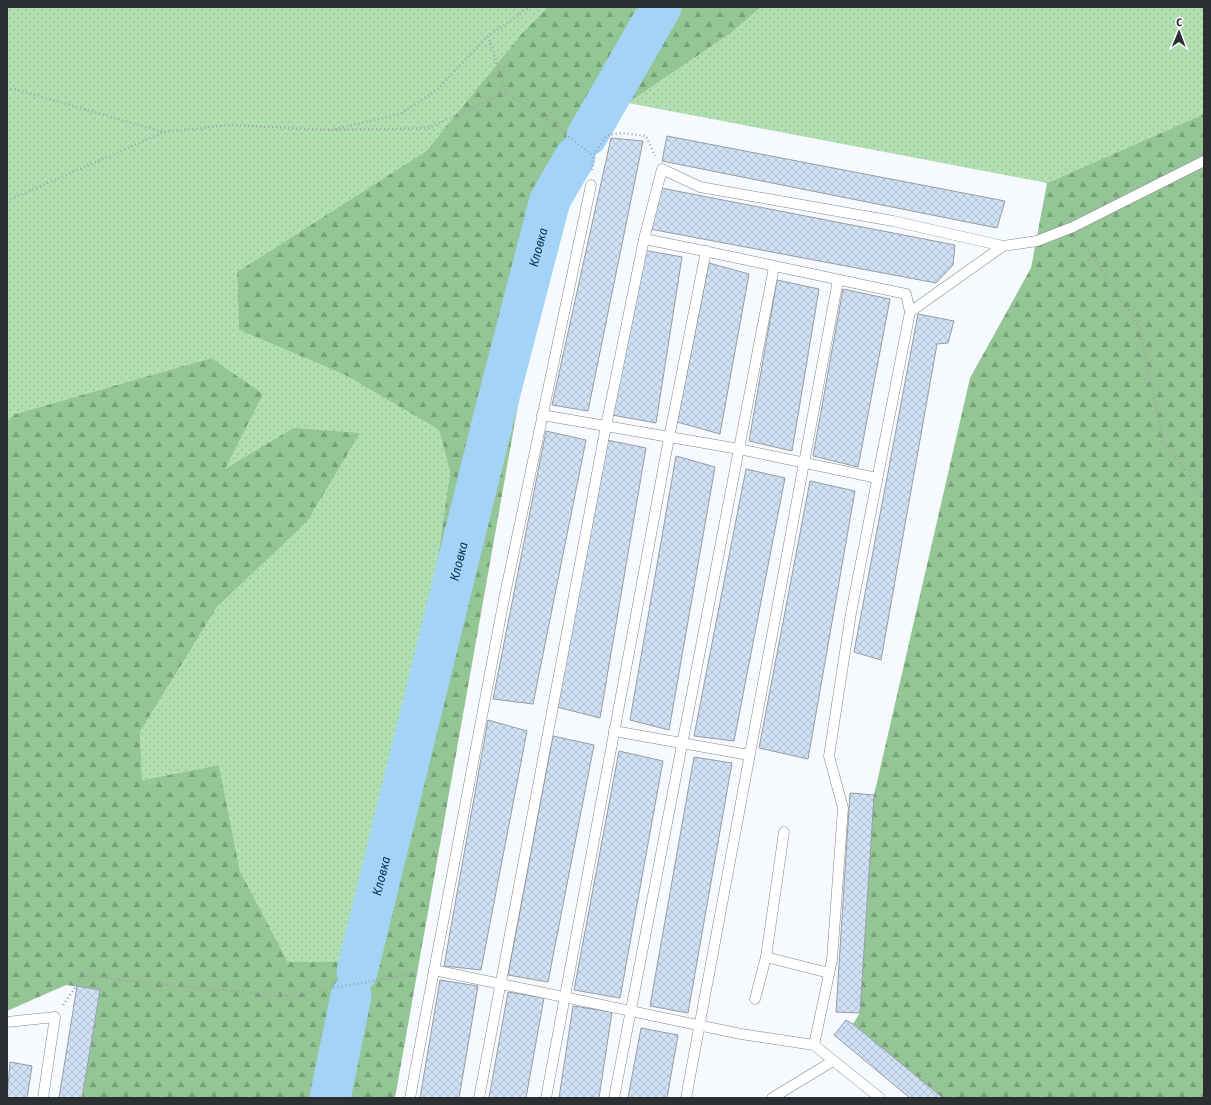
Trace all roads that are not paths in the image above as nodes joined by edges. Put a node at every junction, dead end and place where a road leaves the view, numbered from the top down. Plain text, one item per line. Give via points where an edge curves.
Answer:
1 (1204, 161) edge
2 (591, 185) road end
3 (644, 239) junction
4 (1003, 246) junction
5 (706, 251) junction
6 (774, 267) junction
7 (838, 280) junction
8 (910, 312) junction
9 (542, 415) junction
10 (606, 426) junction
11 (669, 438) junction
12 (739, 449) junction
13 (804, 462) junction
14 (877, 478) junction
15 (614, 731) junction
16 (682, 743) junction
17 (749, 755) junction
18 (784, 832) dead end
19 (766, 957) junction
20 (434, 970) junction
21 (829, 973) junction
22 (499, 984) junction
23 (565, 997) junction
24 (755, 999) dead end
25 (630, 1011) junction
26 (7, 1024) edge
27 (698, 1025) junction
28 (814, 1045) junction
29 (833, 1061) junction
30 (43, 1098) edge
31 (410, 1098) edge
32 (479, 1098) edge
33 (546, 1098) edge
34 (614, 1098) edge
35 (686, 1098) edge
36 (772, 1098) edge
37 (880, 1098) edge

1 - 4 lane via 1073,226 1037,241
2 - 9 lane
3 - 4 lane via 662,169 700,187 893,221
3 - 5 lane
3 - 10 lane
4 - 8 lane
5 - 6 lane
5 - 11 lane
6 - 7 lane
6 - 12 lane
7 - 8 lane via 906,294
7 - 13 lane
8 - 14 lane
9 - 10 lane
9 - 20 lane via 504,599
10 - 11 lane
10 - 22 lane
11 - 12 lane
11 - 15 lane
12 - 13 lane
12 - 16 lane
13 - 14 lane
13 - 17 lane
14 - 21 lane via 851,613 829,756 843,808
15 - 16 lane
15 - 23 lane
16 - 17 lane
16 - 25 lane
17 - 27 lane
18 - 19 lane
19 - 21 lane
19 - 24 lane
20 - 22 lane
20 - 31 lane
21 - 28 lane
22 - 23 lane
22 - 32 lane
23 - 25 lane
23 - 33 lane
25 - 27 lane
25 - 34 lane
26 - 30 lane via 55,1017
27 - 28 lane
27 - 35 lane
28 - 29 lane
29 - 36 lane
29 - 37 lane

